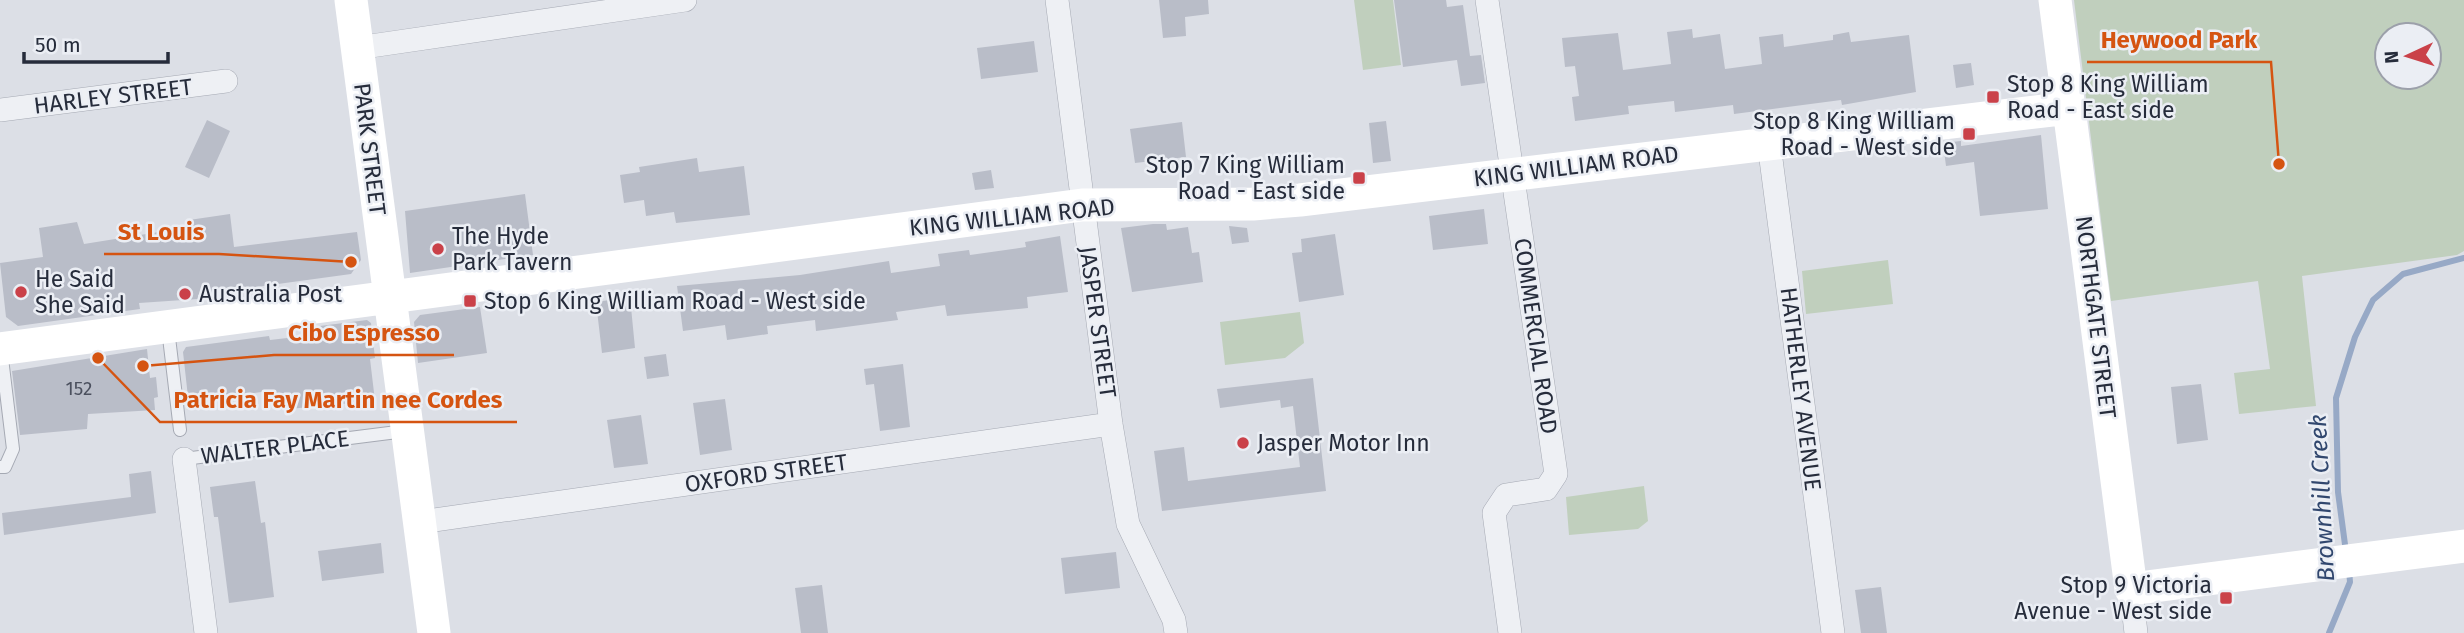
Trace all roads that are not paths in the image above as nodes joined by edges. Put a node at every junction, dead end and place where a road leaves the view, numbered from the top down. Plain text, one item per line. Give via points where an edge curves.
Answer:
1 (351, 0) edge
2 (685, 0) edge
3 (1057, 0) edge
4 (1487, 0) edge
5 (2055, 0) edge
6 (357, 48) junction
7 (226, 81) dead end
8 (2069, 108) junction
9 (0, 110) edge
10 (1769, 144) junction
11 (1513, 173) junction
12 (1082, 205) junction
13 (389, 298) junction
14 (167, 328) junction
15 (0, 349) edge
16 (1111, 424) junction
17 (180, 430) dead end
18 (408, 430) junction
19 (184, 459) joint
20 (0, 467) edge
21 (420, 522) junction
22 (2464, 546) edge
23 (2131, 589) junction
24 (206, 633) edge
25 (434, 633) edge
26 (1176, 633) edge
27 (1510, 633) edge
28 (1833, 633) edge
29 (2136, 633) edge

1 - 6 main road, PARK STREET
2 - 6 street
3 - 12 street, JASPER STREET
4 - 11 street, COMMERCIAL ROAD
5 - 8 main road, NORTHGATE STREET
6 - 13 main road, PARK STREET
7 - 9 street, HARLEY STREET
8 - 10 main road, KING WILLIAM ROAD
8 - 23 main road, NORTHGATE STREET
10 - 11 main road, KING WILLIAM ROAD
10 - 28 street, HATHERLEY AVENUE
11 - 12 main road, KING WILLIAM ROAD via 1253,204
11 - 27 street, COMMERCIAL ROAD via 1556,474 1546,489 1506,495 1494,513
12 - 13 main road, KING WILLIAM ROAD
12 - 16 street, JASPER STREET
13 - 14 main road, KING WILLIAM ROAD
13 - 18 main road, PARK STREET
14 - 15 main road, KING WILLIAM ROAD
14 - 17 lane
15 - 20 lane via 13,449 5,467
16 - 21 street, OXFORD STREET
16 - 26 street, JASPER STREET via 1128,524
18 - 19 lane, WALTER PLACE
18 - 21 main road, PARK STREET
19 - 24 street
21 - 25 main road, PARK STREET
22 - 23 main road
23 - 29 street, NORTHGATE STREET

